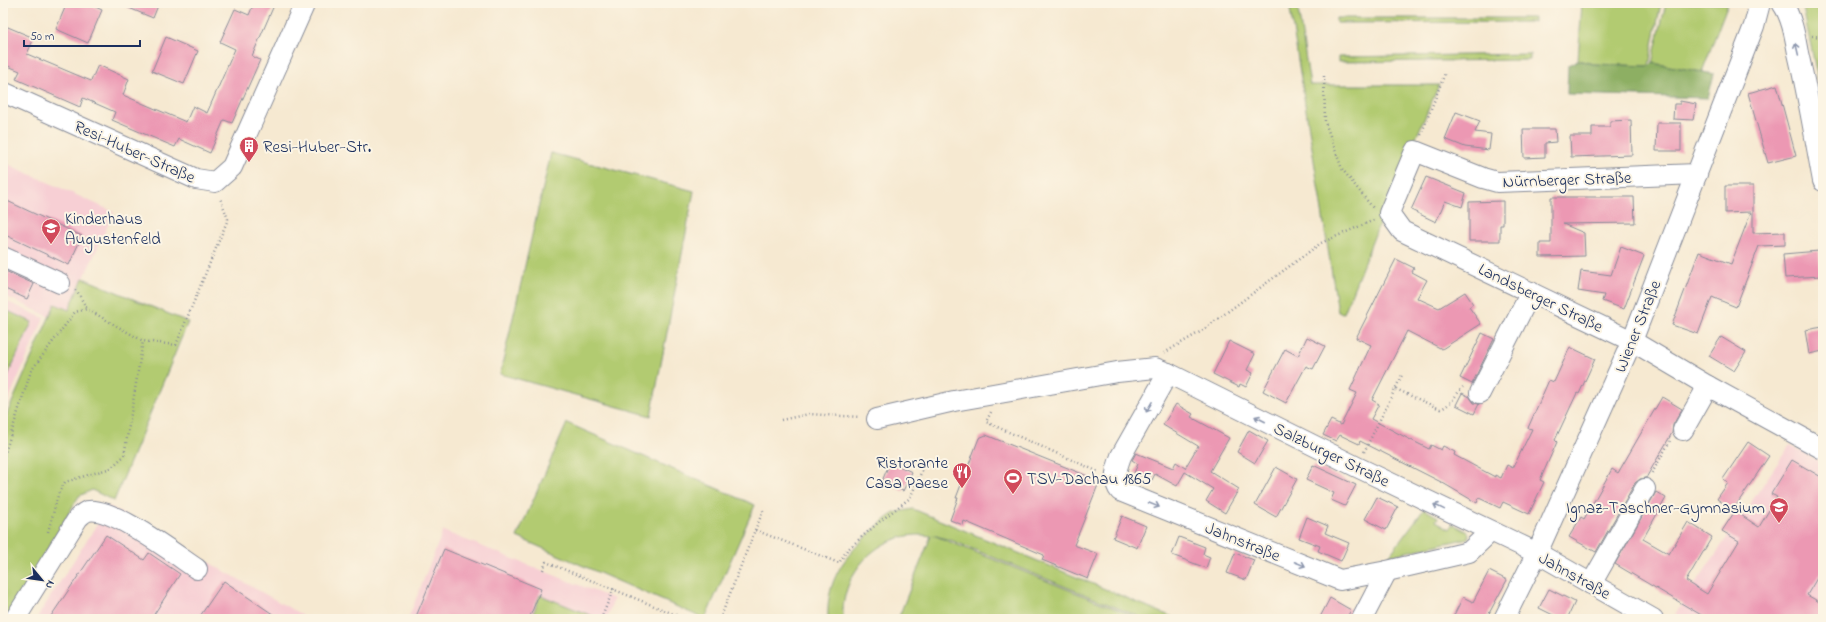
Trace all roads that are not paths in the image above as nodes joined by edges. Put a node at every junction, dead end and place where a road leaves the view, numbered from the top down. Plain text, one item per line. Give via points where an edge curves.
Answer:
1 (306, 3) edge
2 (1760, 3) edge
3 (1782, 3) edge
4 (1791, 24) junction
5 (1754, 26) junction
6 (1814, 91) edge
7 (3, 92) edge
8 (1697, 174) junction
9 (1823, 181) edge
10 (1390, 213) joint
11 (3, 257) edge
12 (60, 283) road end
13 (1531, 292) junction
14 (1632, 342) junction
15 (1168, 373) junction
16 (1708, 386) junction
17 (1480, 393) road end
18 (877, 419) road end
19 (1683, 430) road end
20 (1823, 449) edge
21 (1646, 489) road end
22 (1487, 531) junction
23 (1536, 553) junction
24 (197, 569) dead end
25 (1387, 571) junction
26 (1591, 584) junction
27 (15, 619) edge
28 (1362, 619) edge
29 (1504, 619) edge
30 (1653, 619) edge

1 - 7 street, Resi-Huber-Straße via 232,168 215,182 196,179
2 - 5 street, Wiener Straße
3 - 4 street
4 - 5 street via 1784,19 1767,17
6 -> 4 street
5 - 8 street, Wiener Straße
6 - 9 street
8 - 10 street, Nürnberger Straße via 1497,182 1415,150
8 - 14 street, Wiener Straße
10 - 13 street, Landsberger Straße via 1402,231
11 - 12 street
13 - 14 street, Landsberger Straße
13 - 17 street
14 - 16 street, Landsberger Straße
14 - 23 street, Wiener Straße
15 - 18 street, Salzburger Straße via 1147,368 954,401
22 -> 15 street, Salzburger Straße
15 -> 25 street, Jahnstraße via 1121,456 1116,479 1120,491 1340,580
16 - 19 street
16 - 20 street, Landsberger Straße
21 - 26 street
22 - 23 street, Jahnstraße
22 - 25 street, Jahnstraße via 1469,552
23 - 26 street, Jahnstraße
23 - 29 street, Wiener Straße
24 - 27 street via 111,514 96,510 87,511 78,518
25 - 28 street
26 - 30 street, Jahnstraße

